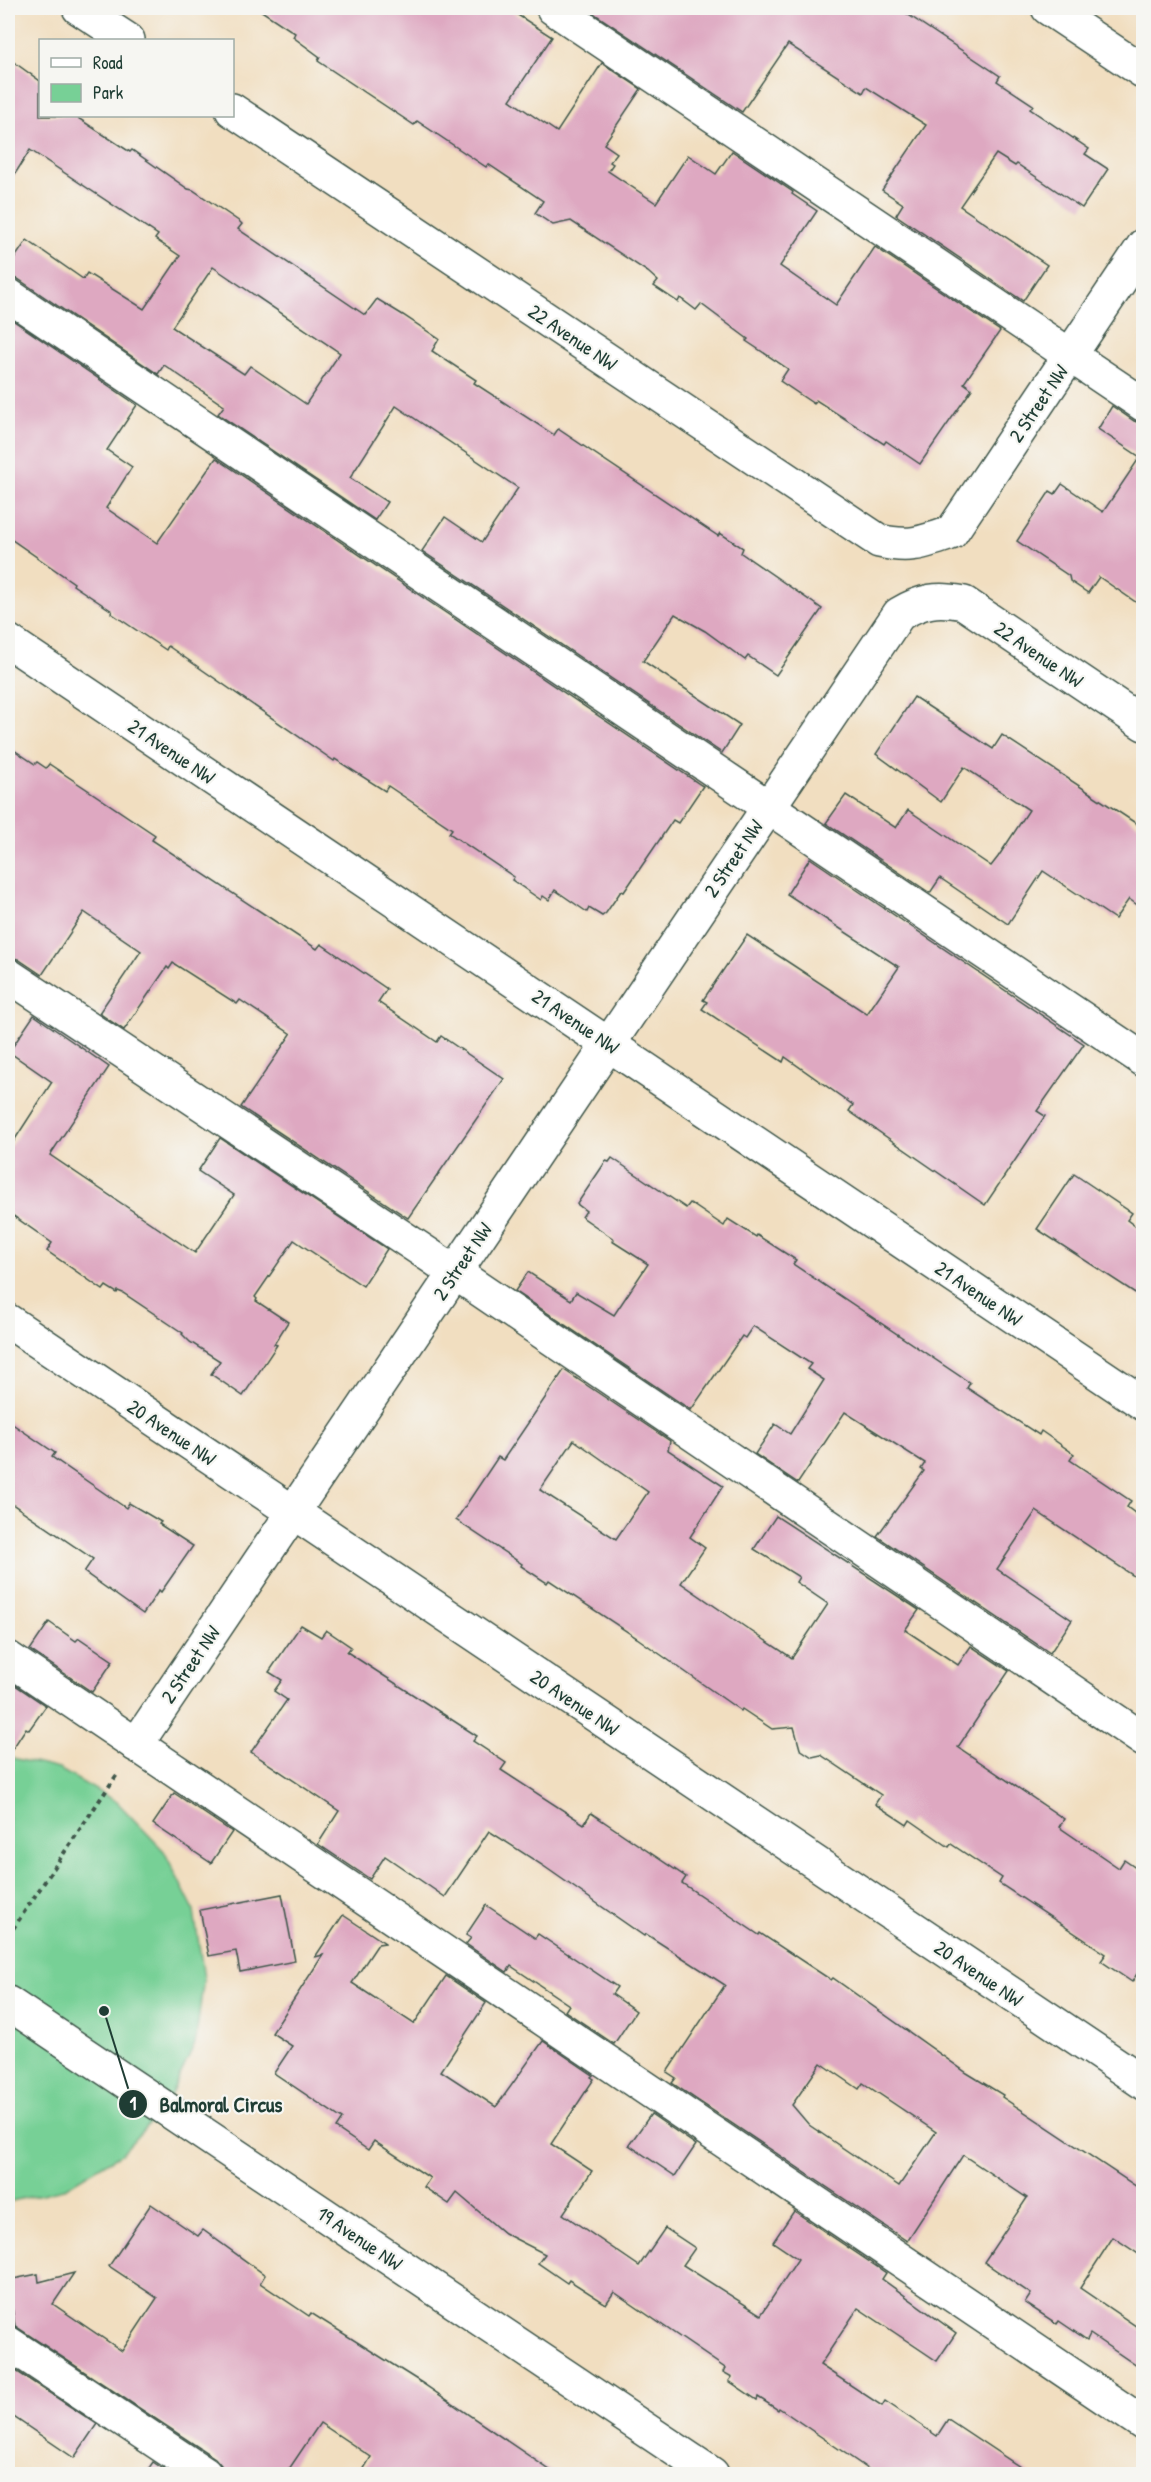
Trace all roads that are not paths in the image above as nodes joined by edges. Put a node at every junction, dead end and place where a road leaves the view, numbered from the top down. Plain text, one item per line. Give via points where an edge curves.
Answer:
1 (79, 8) edge
2 (553, 8) edge
3 (1048, 8) edge
4 (126, 39) edge
5 (1143, 72) edge
6 (234, 111) edge
7 (1143, 245) edge
8 (8, 295) edge
9 (1069, 356) junction
10 (1143, 405) edge
11 (919, 544) joint
12 (929, 601) joint
13 (8, 641) edge
14 (1143, 724) edge
15 (768, 807) junction
16 (8, 975) edge
17 (608, 1042) junction
18 (1143, 1060) edge
19 (455, 1273) junction
20 (8, 1321) edge
21 (1143, 1404) edge
22 (292, 1513) junction
23 (8, 1658) edge
24 (1143, 1740) edge
25 (136, 1745) junction
26 (8, 2003) edge
27 (1143, 2083) edge
28 (8, 2343) edge
29 (1143, 2424) edge
30 (205, 2475) edge
31 (712, 2475) edge

1 - 4 street
2 - 9 street
3 - 5 street
6 - 11 street, 22 Avenue NW via 879,542
7 - 9 street, 2 Street NW
8 - 15 street
9 - 10 street
9 - 11 street, 2 Street NW via 951,533
12 - 14 street, 22 Avenue NW via 964,603
12 - 15 street, 2 Street NW via 899,614
13 - 17 street, 21 Avenue NW
15 - 17 street, 2 Street NW
15 - 18 street
16 - 19 street
17 - 19 street, 2 Street NW
17 - 21 street, 21 Avenue NW
19 - 22 street, 2 Street NW
19 - 24 street
20 - 22 street, 20 Avenue NW
22 - 25 street, 2 Street NW
22 - 27 street, 20 Avenue NW
23 - 25 street
25 - 29 street
26 - 31 street, 19 Avenue NW
28 - 30 street

